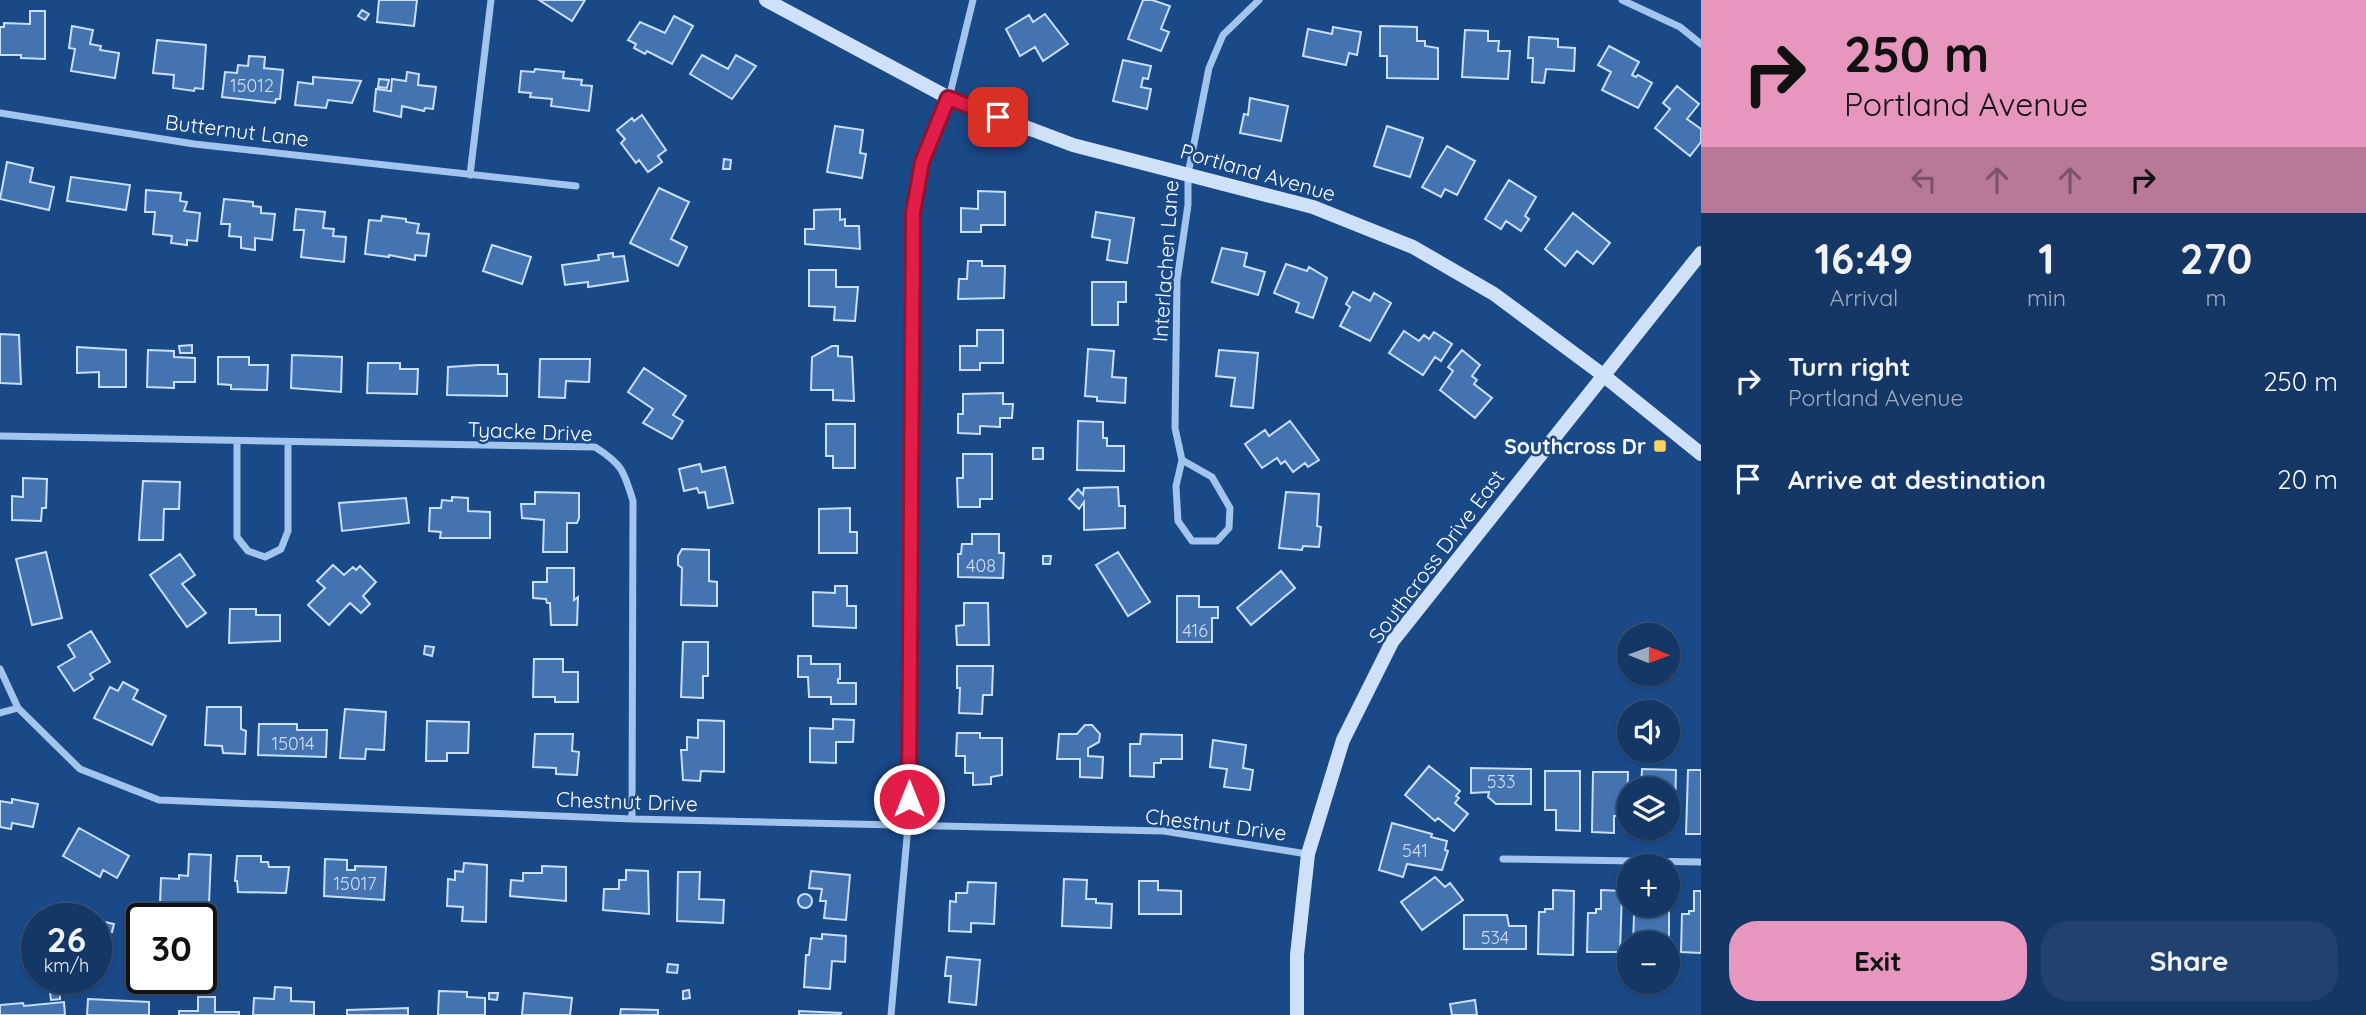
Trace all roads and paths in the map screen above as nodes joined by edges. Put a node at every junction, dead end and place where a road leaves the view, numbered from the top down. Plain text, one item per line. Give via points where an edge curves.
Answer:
1 (491, 0) edge
2 (766, 0) edge
3 (973, 0) edge
4 (1259, 0) edge
5 (1622, 0) edge
6 (1701, 44) edge
7 (948, 98) junction
8 (0, 113) edge
9 (1188, 174) junction
10 (470, 175) junction
11 (576, 186) dead end
12 (1701, 253) edge
13 (1603, 375) junction
14 (0, 436) edge
15 (237, 441) junction
16 (288, 443) junction
17 (1701, 454) edge
18 (1182, 460) junction
19 (0, 668) edge
20 (18, 708) junction
21 (0, 713) edge
22 (632, 820) junction
23 (908, 826) junction
24 (1308, 854) junction
25 (1503, 859) dead end
26 (1701, 862) edge
27 (891, 1015) edge
28 (1297, 1015) edge

1 - 10 street
2 - 7 street, Portland Avenue
3 - 7 street
4 - 9 street, Interlachen Lane via 1223,35 1209,68
5 - 6 street via 1680,27
7 - 9 street, Portland Avenue via 1073,145
7 - 23 street via 922,162 913,213
8 - 10 street, Butternut Lane via 194,144
9 - 13 street, Portland Avenue via 1313,206 1413,247 1494,294
9 - 18 street, Interlachen Lane via 1177,280 1175,428
10 - 11 street, Butternut Lane
12 - 13 street, Southcross Drive East
13 - 17 street, Portland Avenue
13 - 24 street, Southcross Drive East via 1392,642 1343,740
14 - 15 street, Tyacke Drive
15 - 16 street, Tyacke Drive
15 - 16 street via 236,537 248,551 265,557 281,549 288,531
16 - 22 street, Tyacke Drive via 595,447 615,459 634,500
18 - 18 street, Interlachen Lane via 1176,486 1178,521 1192,541 1217,541 1229,528 1230,509 1212,477
19 - 20 street, Chestnut Drive
20 - 21 street
20 - 22 street, Chestnut Drive via 80,769 159,800
22 - 23 street, Chestnut Drive
23 - 24 street, Chestnut Drive via 1164,831
23 - 27 street
24 - 28 street, Southcross Drive East via 1297,955
25 - 26 street

